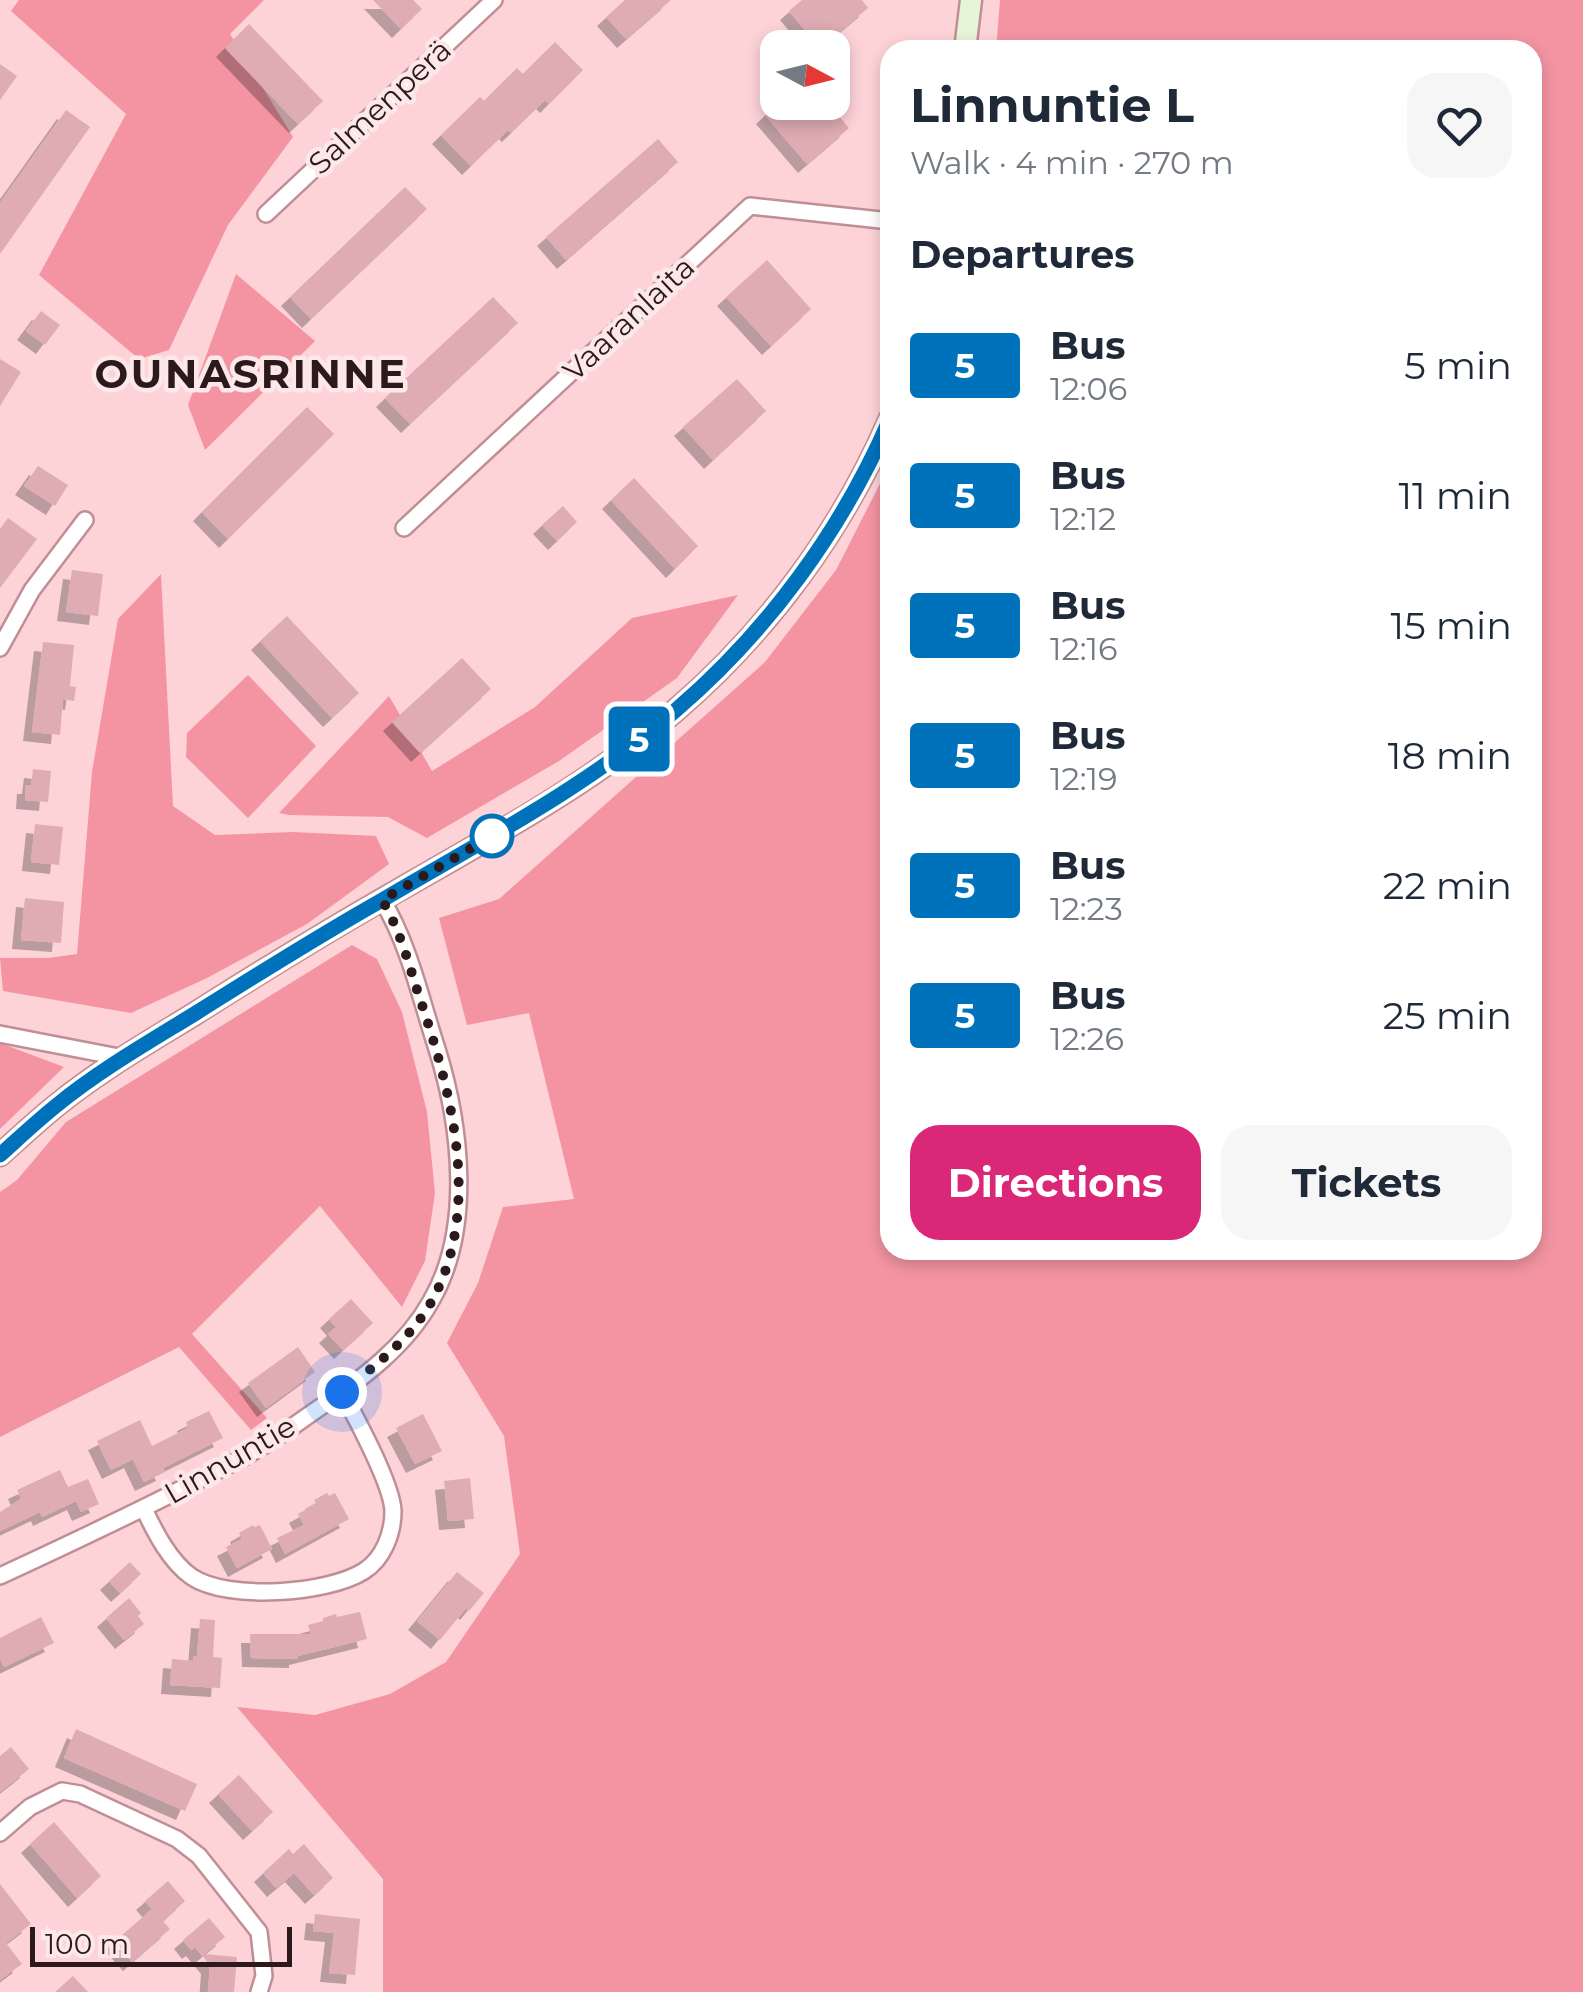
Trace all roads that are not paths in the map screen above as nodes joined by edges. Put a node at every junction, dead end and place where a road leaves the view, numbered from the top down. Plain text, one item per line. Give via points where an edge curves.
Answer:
1 (494, 0) edge
2 (970, 0) edge
3 (966, 40) edge
4 (266, 214) dead end
5 (880, 220) edge
6 (880, 442) edge
7 (85, 520) dead end
8 (404, 528) dead end
9 (0, 648) edge
10 (382, 900) junction
11 (0, 1034) edge
12 (124, 1058) junction
13 (0, 1155) edge
14 (342, 1392) junction
15 (144, 1508) junction
16 (0, 1576) edge
17 (0, 1833) edge
18 (260, 1992) edge

1 - 4 street, Salmenperä
2 - 3 street
5 - 8 street, Vaaranlaita via 750,206
6 - 10 street via 822,544 756,632 676,710 535,812
7 - 9 street via 32,590
10 - 12 street
10 - 14 street, Linnuntie via 444,1071 458,1159 456,1219 445,1273 416,1325
11 - 12 street
12 - 13 street
14 - 15 street, Linnuntie via 265,1445
14 - 15 street via 393,1510 390,1534 364,1571 320,1586 227,1590 193,1578
15 - 16 street, Linnuntie
17 - 18 street via 30,1806 62,1790 177,1839 199,1856 259,1932

